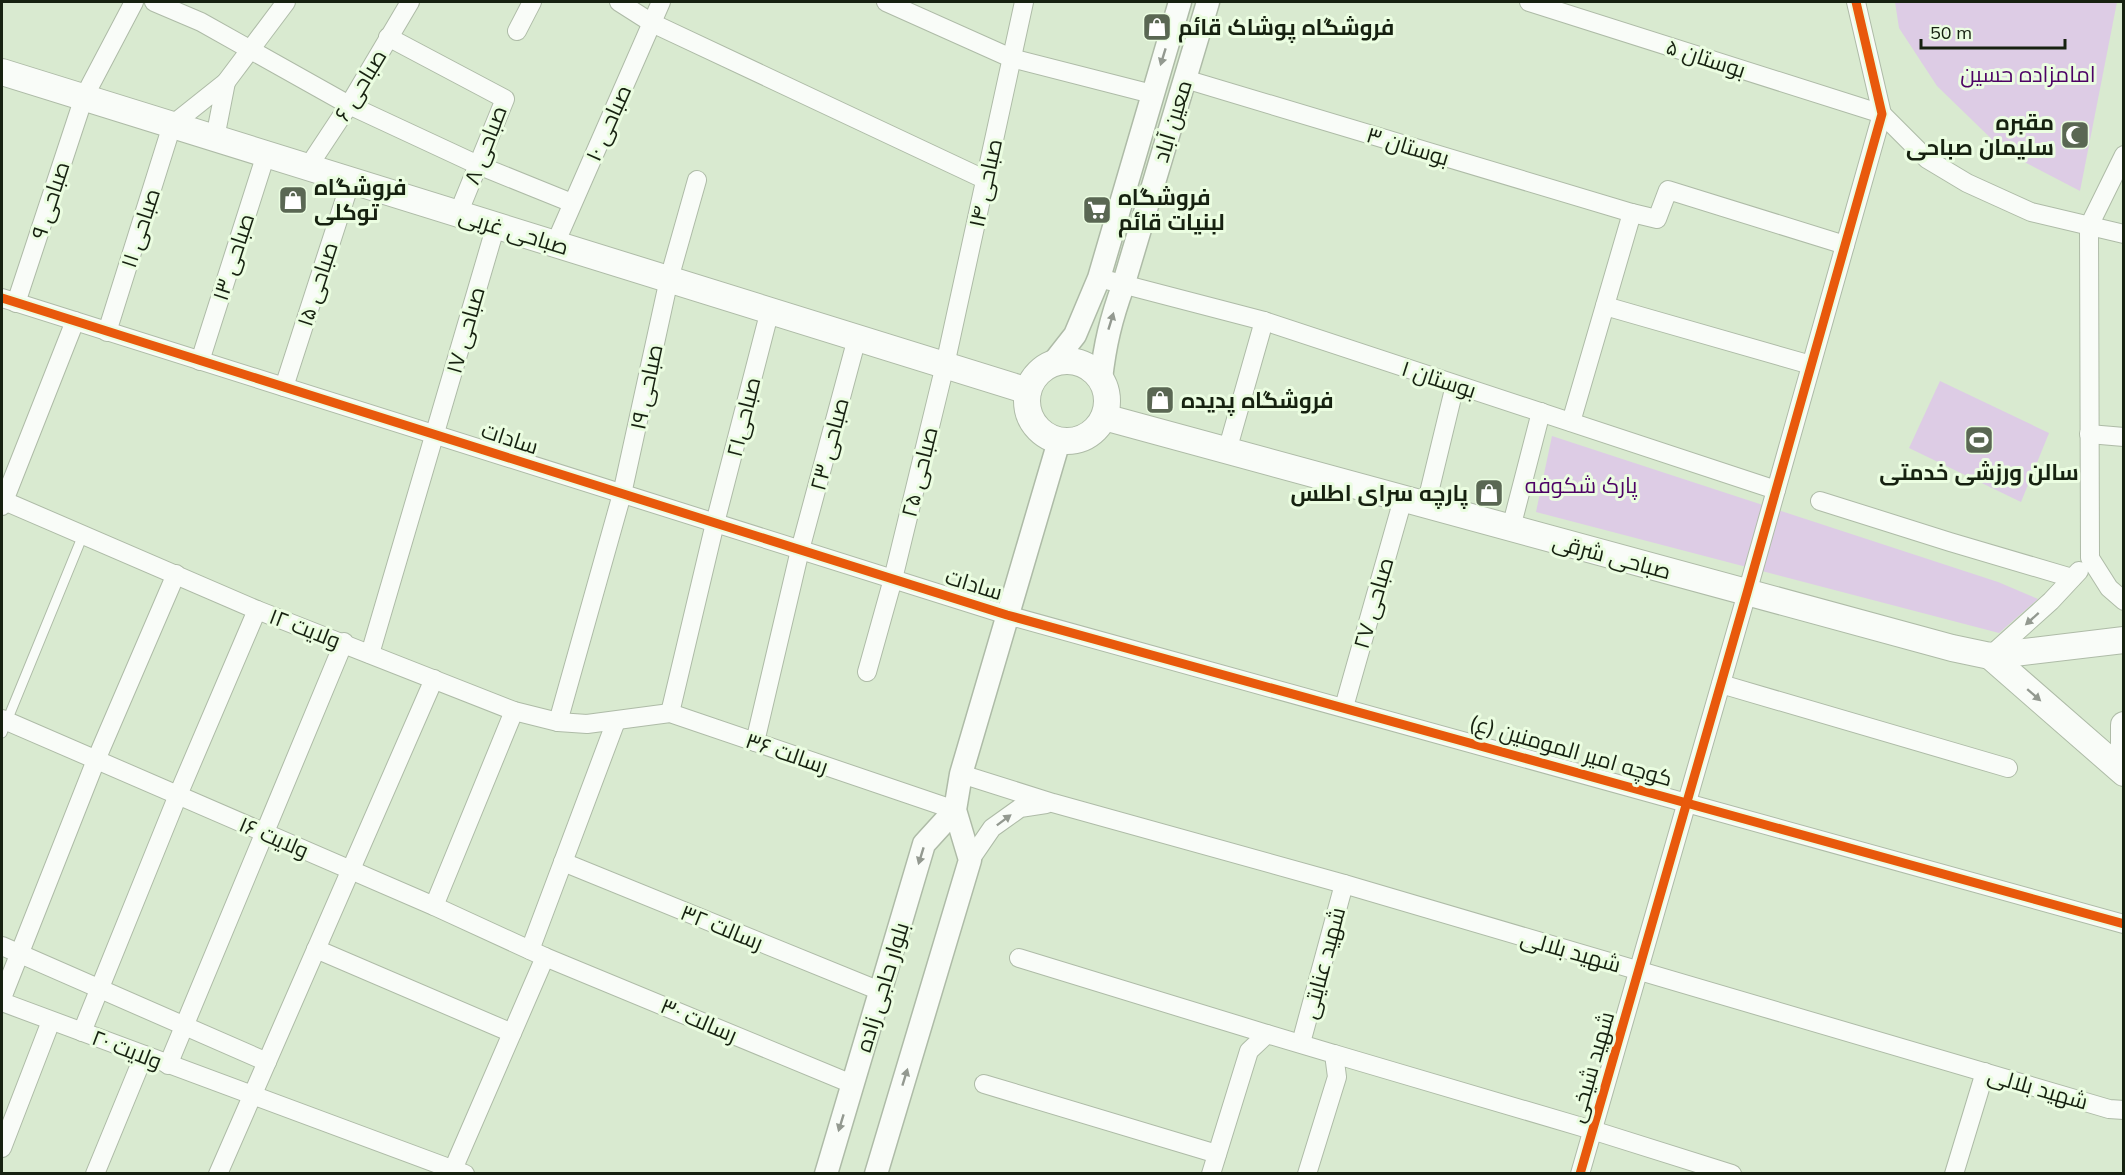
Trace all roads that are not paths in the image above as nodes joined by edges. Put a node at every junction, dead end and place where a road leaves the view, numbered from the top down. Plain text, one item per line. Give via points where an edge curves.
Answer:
1 (134, 2) edge
2 (154, 2) edge
3 (286, 2) edge
4 (410, 2) edge
5 (532, 2) edge
6 (619, 2) edge
7 (661, 2) edge
8 (886, 2) edge
9 (1024, 2) edge
10 (1180, 2) edge
11 (1208, 2) edge
12 (1529, 2) edge
13 (1856, 2) edge
14 (652, 23) junction
15 (517, 31) dead end
16 (388, 37) junction
17 (251, 49) junction
18 (1011, 58) junction
19 (2, 72) edge
20 (1185, 79) junction
21 (226, 82) junction
22 (1152, 94) junction
23 (84, 97) junction
24 (349, 105) junction
25 (1882, 114) junction
26 (172, 125) junction
27 (214, 138) junction
28 (266, 154) junction
29 (2124, 155) edge
30 (478, 165) junction
31 (308, 167) junction
32 (351, 180) junction
33 (697, 180) dead end
34 (986, 180) junction
35 (572, 203) junction
36 (1632, 213) junction
37 (458, 214) junction
38 (496, 225) junction
39 (2089, 226) junction
40 (2124, 234) edge
41 (555, 243) junction
42 (1845, 245) junction
43 (1099, 278) junction
44 (669, 279) junction
45 (1123, 286) junction
46 (9, 300) edge
47 (1605, 306) junction
48 (770, 310) junction
49 (75, 321) junction
50 (1264, 321) junction
51 (107, 332) junction
52 (857, 338) junction
53 (200, 361) junction
54 (1053, 363) junction
55 (945, 365) junction
56 (1811, 365) junction
57 (1101, 379) junction
58 (1455, 385) junction
59 (284, 387) junction
60 (1028, 391) junction
61 (1541, 412) junction
62 (1104, 417) junction
63 (1571, 422) junction
64 (2089, 434) junction
65 (434, 435) junction
66 (2124, 438) edge
67 (1059, 441) junction
68 (1227, 451) junction
69 (1776, 490) junction
70 (622, 494) junction
71 (1820, 501) dead end
72 (2, 502) edge
73 (1414, 502) junction
74 (716, 523) junction
75 (1511, 528) junction
76 (83, 535) junction
77 (800, 550) junction
78 (2090, 558) junction
79 (176, 574) junction
80 (2072, 578) junction
81 (892, 579) junction
82 (1747, 593) junction
83 (2124, 602) edge
84 (257, 609) junction
85 (1007, 615) junction
86 (2124, 640) edge
87 (344, 642) junction
88 (370, 654) junction
89 (1990, 656) junction
90 (867, 672) dead end
91 (434, 679) junction
92 (1721, 684) junction
93 (1344, 707) junction
94 (514, 711) junction
95 (670, 713) junction
96 (616, 721) junction
97 (558, 722) junction
98 (3, 724) edge
99 (2124, 725) edge
100 (755, 742) junction
101 (2124, 746) edge
102 (96, 760) junction
103 (2008, 768) dead end
104 (2124, 773) edge
105 (961, 774) junction
106 (178, 795) junction
107 (1053, 803) junction
108 (1687, 803) junction
109 (955, 810) junction
110 (266, 833) junction
111 (970, 861) junction
112 (563, 862) junction
113 (351, 870) junction
114 (1344, 884) junction
115 (434, 906) junction
116 (2124, 924) edge
117 (2, 946) edge
118 (316, 949) junction
119 (538, 953) junction
120 (19, 954) junction
121 (1019, 958) dead end
122 (1639, 971) junction
123 (99, 988) junction
124 (880, 992) junction
125 (2, 1000) edge
126 (51, 1021) junction
127 (184, 1026) junction
128 (82, 1032) junction
129 (512, 1033) junction
130 (1267, 1034) junction
131 (1301, 1043) junction
132 (1334, 1054) junction
133 (144, 1055) junction
134 (267, 1062) junction
135 (168, 1065) junction
136 (1985, 1072) junction
137 (852, 1084) junction
138 (984, 1084) dead end
139 (252, 1096) junction
140 (2119, 1111) edge
141 (1592, 1130) junction
142 (2, 1148) edge
143 (1217, 1154) junction
144 (456, 1172) edge
145 (95, 1173) edge
146 (218, 1173) edge
147 (826, 1173) edge
148 (876, 1173) edge
149 (1211, 1173) edge
150 (1306, 1173) edge
151 (1580, 1173) edge
152 (1732, 1173) edge
153 (1954, 1173) edge

1 - 23 street, صباحی ۹
2 - 17 street
3 - 17 street
4 - 16 street, صباحی ۶
5 - 15 street
6 - 14 street
7 - 14 street, صباحی ۱۰
8 - 18 street
9 - 18 street, صباحی ۱۴
10 -> 22 street, معین آباد
11 - 20 street, معین آباد
12 - 25 street, بوستان ۵
13 - 25 street
14 - 34 street
14 - 35 street, صباحی ۱۰
16 - 24 street, صباحی ۶
16 - 30 street, صباحی ۸ via 505,99
17 - 21 street
17 - 24 street
18 - 22 street
18 - 34 street, صباحی ۱۴
19 - 23 main road, صباحی غربی
20 - 36 street, بوستان ۳
20 - 45 street, معین آباد
21 - 26 street
21 - 27 street
22 - 43 street, معین آباد
23 - 26 main road, صباحی غربی
23 - 46 street, صباحی ۹
24 - 30 street
24 - 31 street, صباحی ۶
25 - 39 street via 1927,159 1966,183 2031,212
25 - 42 street, شهید شیخی
26 - 27 main road, صباحی غربی
26 - 51 street, صباحی ۱۱
27 - 28 main road, صباحی غربی
28 - 31 main road, صباحی غربی
28 - 53 street, صباحی ۱۳
29 - 39 street
30 - 35 street
30 - 37 street, صباحی ۸
31 - 32 main road, صباحی غربی
32 - 37 main road, صباحی غربی
32 - 59 street, صباحی ۱۵
33 - 44 street, صباحی ۱۹
34 - 55 street, صباحی ۱۴
35 - 41 street, صباحی ۱۰
36 - 42 street, بوستان ۳ via 1657,219 1668,190
36 - 47 street
37 - 38 main road, صباحی غربی
38 - 41 main road, صباحی غربی
38 - 65 street, صباحی ۱۷
39 - 40 street
39 - 64 street
41 - 44 main road, صباحی غربی
42 - 56 street, شهید شیخی
43 - 45 street, بوستان ۱
43 - 54 street, معین آباد via 1075,335
44 - 48 main road, صباحی غربی
44 - 70 street, صباحی ۱۹
45 - 50 street, بوستان ۱
57 -> 45 street, معین آباد via 1105,344
46 - 49 street, سادات
47 - 56 street
47 - 63 street
48 - 52 main road, صباحی غربی
48 - 74 street, صباحی۲۱
49 - 51 street, سادات
49 - 72 street
50 - 58 street, بوستان ۱
50 - 68 street
51 - 53 street, سادات
52 - 55 main road, صباحی غربی
52 - 77 street, صباحی ۲۳
53 - 59 street, سادات
54 - 57 main road via 1080,363
54 - 60 main road via 1033,379
55 - 60 main road, صباحی غربی
55 - 81 street, صباحی ۲۵
56 - 69 street, شهید شیخی
57 - 62 main road via 1107,398
58 - 61 street, بوستان ۱
58 - 73 street, صباحی ۲۷
59 - 65 street, سادات
60 - 67 main road via 1026,404 1033,422 1047,436
61 - 63 street, بوستان ۱
61 - 75 street
62 - 67 main road via 1086,437
62 - 68 main road, صباحی شرقی
63 - 69 street, بوستان ۱
64 - 66 street
64 - 78 street
65 - 70 street, سادات
65 - 88 street, صباحی ۱۷
67 - 85 street
68 - 73 main road, صباحی شرقی
69 - 82 street, شهید شیخی
70 - 74 street, سادات
70 - 97 street, صباحی ۱۹
71 - 80 street
72 - 76 street, ولایت ۱۲
73 - 75 main road, صباحی شرقی
73 - 93 street, صباحی ۲۷
74 - 77 street, سادات
74 - 95 street, صباحی۲۱
75 - 82 main road, صباحی شرقی
76 - 79 street, ولایت ۱۲
76 - 98 lane
77 - 81 street, سادات
77 - 100 street, صباحی ۲۳
78 - 80 street
78 - 83 street via 2109,588
79 - 84 street, ولایت ۱۲
79 - 102 street
80 -> 89 street
81 - 85 street, سادات
81 - 90 street, صباحی ۲۵
82 - 89 main road, صباحی شرقی
82 - 92 street, شهید شیخی
84 - 87 street, ولایت ۱۲
84 - 106 street
85 - 93 street, کوچه امیر المومنین (ع)
85 - 105 street
86 - 89 main road, صباحی شرقی
87 - 88 street, ولایت ۱۲
87 - 110 street
88 - 91 street, ولایت ۱۲
89 -> 104 main road
91 - 94 street, ولایت ۱۲
91 - 113 street
92 - 103 street
92 - 108 street, شهید شیخی
93 - 108 street, کوچه امیر المومنین (ع)
94 - 97 street, ولایت ۱۲
94 - 115 street
95 - 96 street, رسالت ۳۶
95 - 100 street, رسالت ۳۶
96 - 97 street, ولایت ۱۲
96 - 112 street
98 - 102 street, ولایت ۱۶
99 - 101 main road
100 - 109 street, رسالت ۳۶
102 - 106 street, ولایت ۱۶
102 - 120 street
105 - 107 street, شهید بلالی
105 - 109 street
106 - 110 street, ولایت ۱۶
106 - 123 street
111 -> 107 street via 992,828 1020,808
107 - 114 street, شهید بلالی
108 - 116 street, کوچه امیر المومنین (ع)
108 - 122 street, شهید شیخی
109 - 111 street
109 -> 124 street, بلوار حاجی زاده via 924,844
110 - 113 street, ولایت ۱۶
110 - 127 street
148 -> 111 street
112 - 119 street
112 - 124 street, رسالت ۳۲
113 - 115 street, ولایت ۱۶
113 - 118 street
114 - 122 street, شهید بلالی
114 - 131 street, شهید عنایتی
115 - 119 street, ولایت ۱۶
117 - 120 street
118 - 129 street
118 - 134 street
119 - 129 street
119 - 137 street, رسالت ۳۰
120 - 123 street
120 - 125 street
121 - 130 street
122 - 136 street, شهید بلالی
122 - 141 street, شهید شیخی
123 - 127 street
123 - 128 street
124 - 137 street, بلوار حاجی زاده
125 - 126 street, ولایت ۲۰
126 - 128 street, ولایت ۲۰
126 - 142 street
127 - 134 street
127 - 135 street
128 - 133 street, ولایت ۲۰
129 - 144 street
130 - 131 street
130 - 143 street via 1249,1052
131 - 132 street
132 - 141 street
132 - 150 street via 1337,1077
133 - 135 street, ولایت ۲۰
133 - 145 street
134 - 139 street
135 - 139 street, ولایت ۲۰
136 - 140 street, شهید بلالی
136 - 153 street
137 -> 147 street, بلوار حاجی زاده
138 - 143 street
139 - 144 street, ولایت ۲۰
139 - 146 street
141 - 151 street, شهید شیخی
141 - 152 street
143 - 149 street

